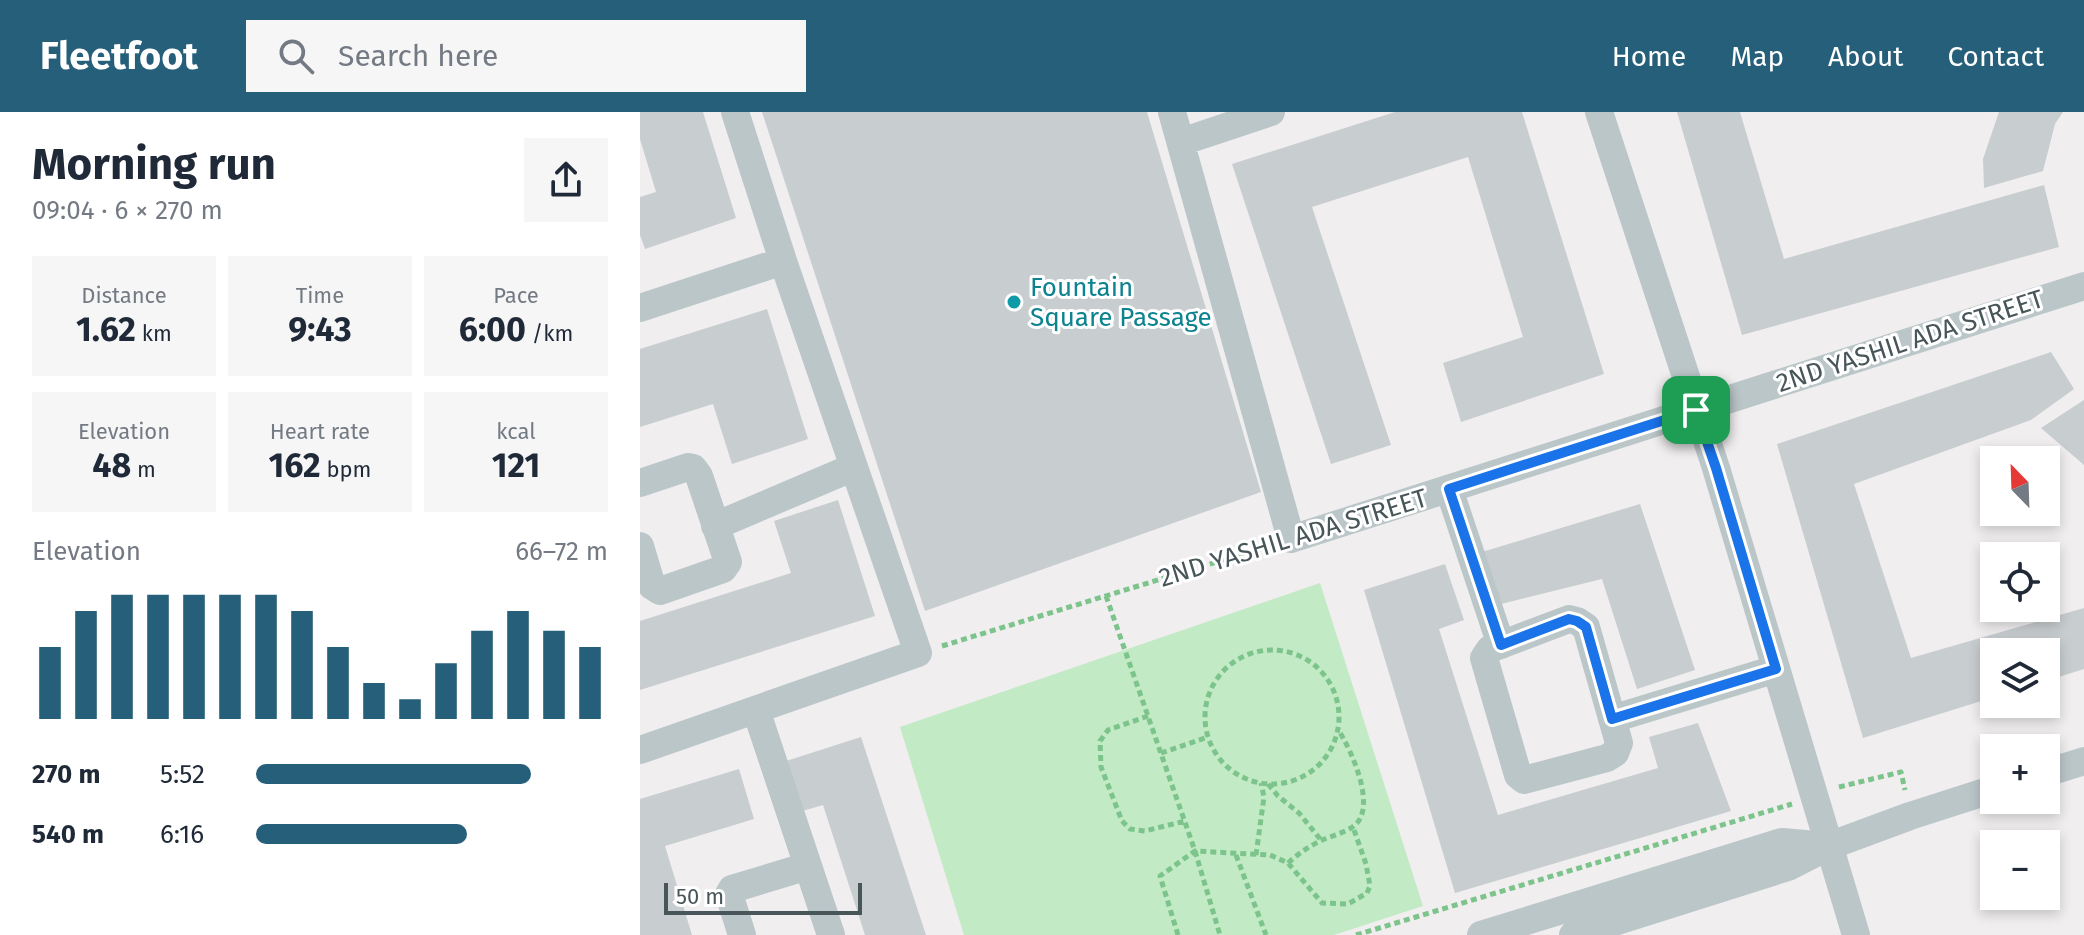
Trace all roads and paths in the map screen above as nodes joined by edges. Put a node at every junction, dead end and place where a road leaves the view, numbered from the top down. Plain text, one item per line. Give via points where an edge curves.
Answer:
1 (735, 112) edge
2 (1172, 112) edge
3 (1271, 112) edge
4 (1599, 112) edge
5 (1181, 142) junction
6 (783, 261) junction
7 (2084, 286) edge
8 (640, 308) edge
9 (1696, 410) junction
10 (854, 467) junction
11 (640, 483) edge
12 (1449, 489) junction
13 (715, 526) junction
14 (1291, 539) junction
15 (640, 546) edge
16 (1106, 596) junction
17 (1501, 645) junction
18 (918, 653) junction
19 (1776, 669) junction
20 (756, 710) junction
21 (1148, 716) junction
22 (1612, 719) junction
23 (1338, 730) junction
24 (1208, 737) junction
25 (640, 750) edge
26 (1161, 753) junction
27 (2084, 761) edge
28 (2060, 769) edge
29 (1265, 783) junction
30 (1980, 794) edge
31 (1814, 795) junction
32 (1910, 816) junction
33 (1185, 821) junction
34 (1353, 827) junction
35 (1321, 840) junction
36 (1829, 846) junction
37 (1195, 851) junction
38 (1236, 855) junction
39 (1256, 855) junction
40 (1288, 863) junction
41 (808, 866) junction
42 (742, 935) edge
43 (831, 935) edge
44 (1178, 935) edge
45 (1220, 935) edge
46 (1266, 935) edge
47 (1356, 935) edge
48 (1481, 935) edge
49 (1573, 935) edge
50 (1856, 935) edge

1 - 6 street
2 - 5 street
3 - 5 street
4 - 9 street
5 - 14 street
6 - 8 street
6 - 10 street
7 - 9 street, 2ND YASHIL ADA STREET
9 - 12 street, 2ND YASHIL ADA STREET
9 - 19 street
10 - 13 street
10 - 18 street
11 - 13 street via 693,468
12 - 14 street, 2ND YASHIL ADA STREET
12 - 17 street
13 - 15 street via 726,566 660,591 652,586
14 - 16 path, 2ND YASHIL ADA STREET
16 - 18 path, 2ND YASHIL ADA STREET
16 - 21 path
17 - 22 street via 1569,619 1586,627
17 - 22 street via 1484,658 1518,775 1524,780 1615,753 1619,743
18 - 20 street
19 - 22 street
19 - 31 street
20 - 25 street
20 - 41 street
21 - 26 path
21 - 33 path via 1108,730 1100,741 1101,767 1130,829 1145,831
23 - 24 path via 1337,698 1320,670 1293,653 1261,651 1220,676 1206,705
23 - 29 path via 1325,759 1313,770 1299,779
23 - 34 path via 1351,751 1364,799
24 - 26 path
24 - 29 path via 1237,775
26 - 33 path
27 - 28 street
29 - 35 path
29 - 39 path
30 - 32 street
31 - 32 path via 1901,772
31 - 36 street
31 - 47 path
32 - 36 street
33 - 37 path
34 - 35 path
34 - 40 path via 1370,886 1348,904 1322,903
35 - 40 path
36 - 48 street via 1782,842
36 - 49 street via 1788,867
36 - 50 street
37 - 38 path
37 - 44 path via 1160,876
37 - 45 path
38 - 39 path
38 - 46 path
39 - 40 path
41 - 42 street via 732,889
41 - 43 street

